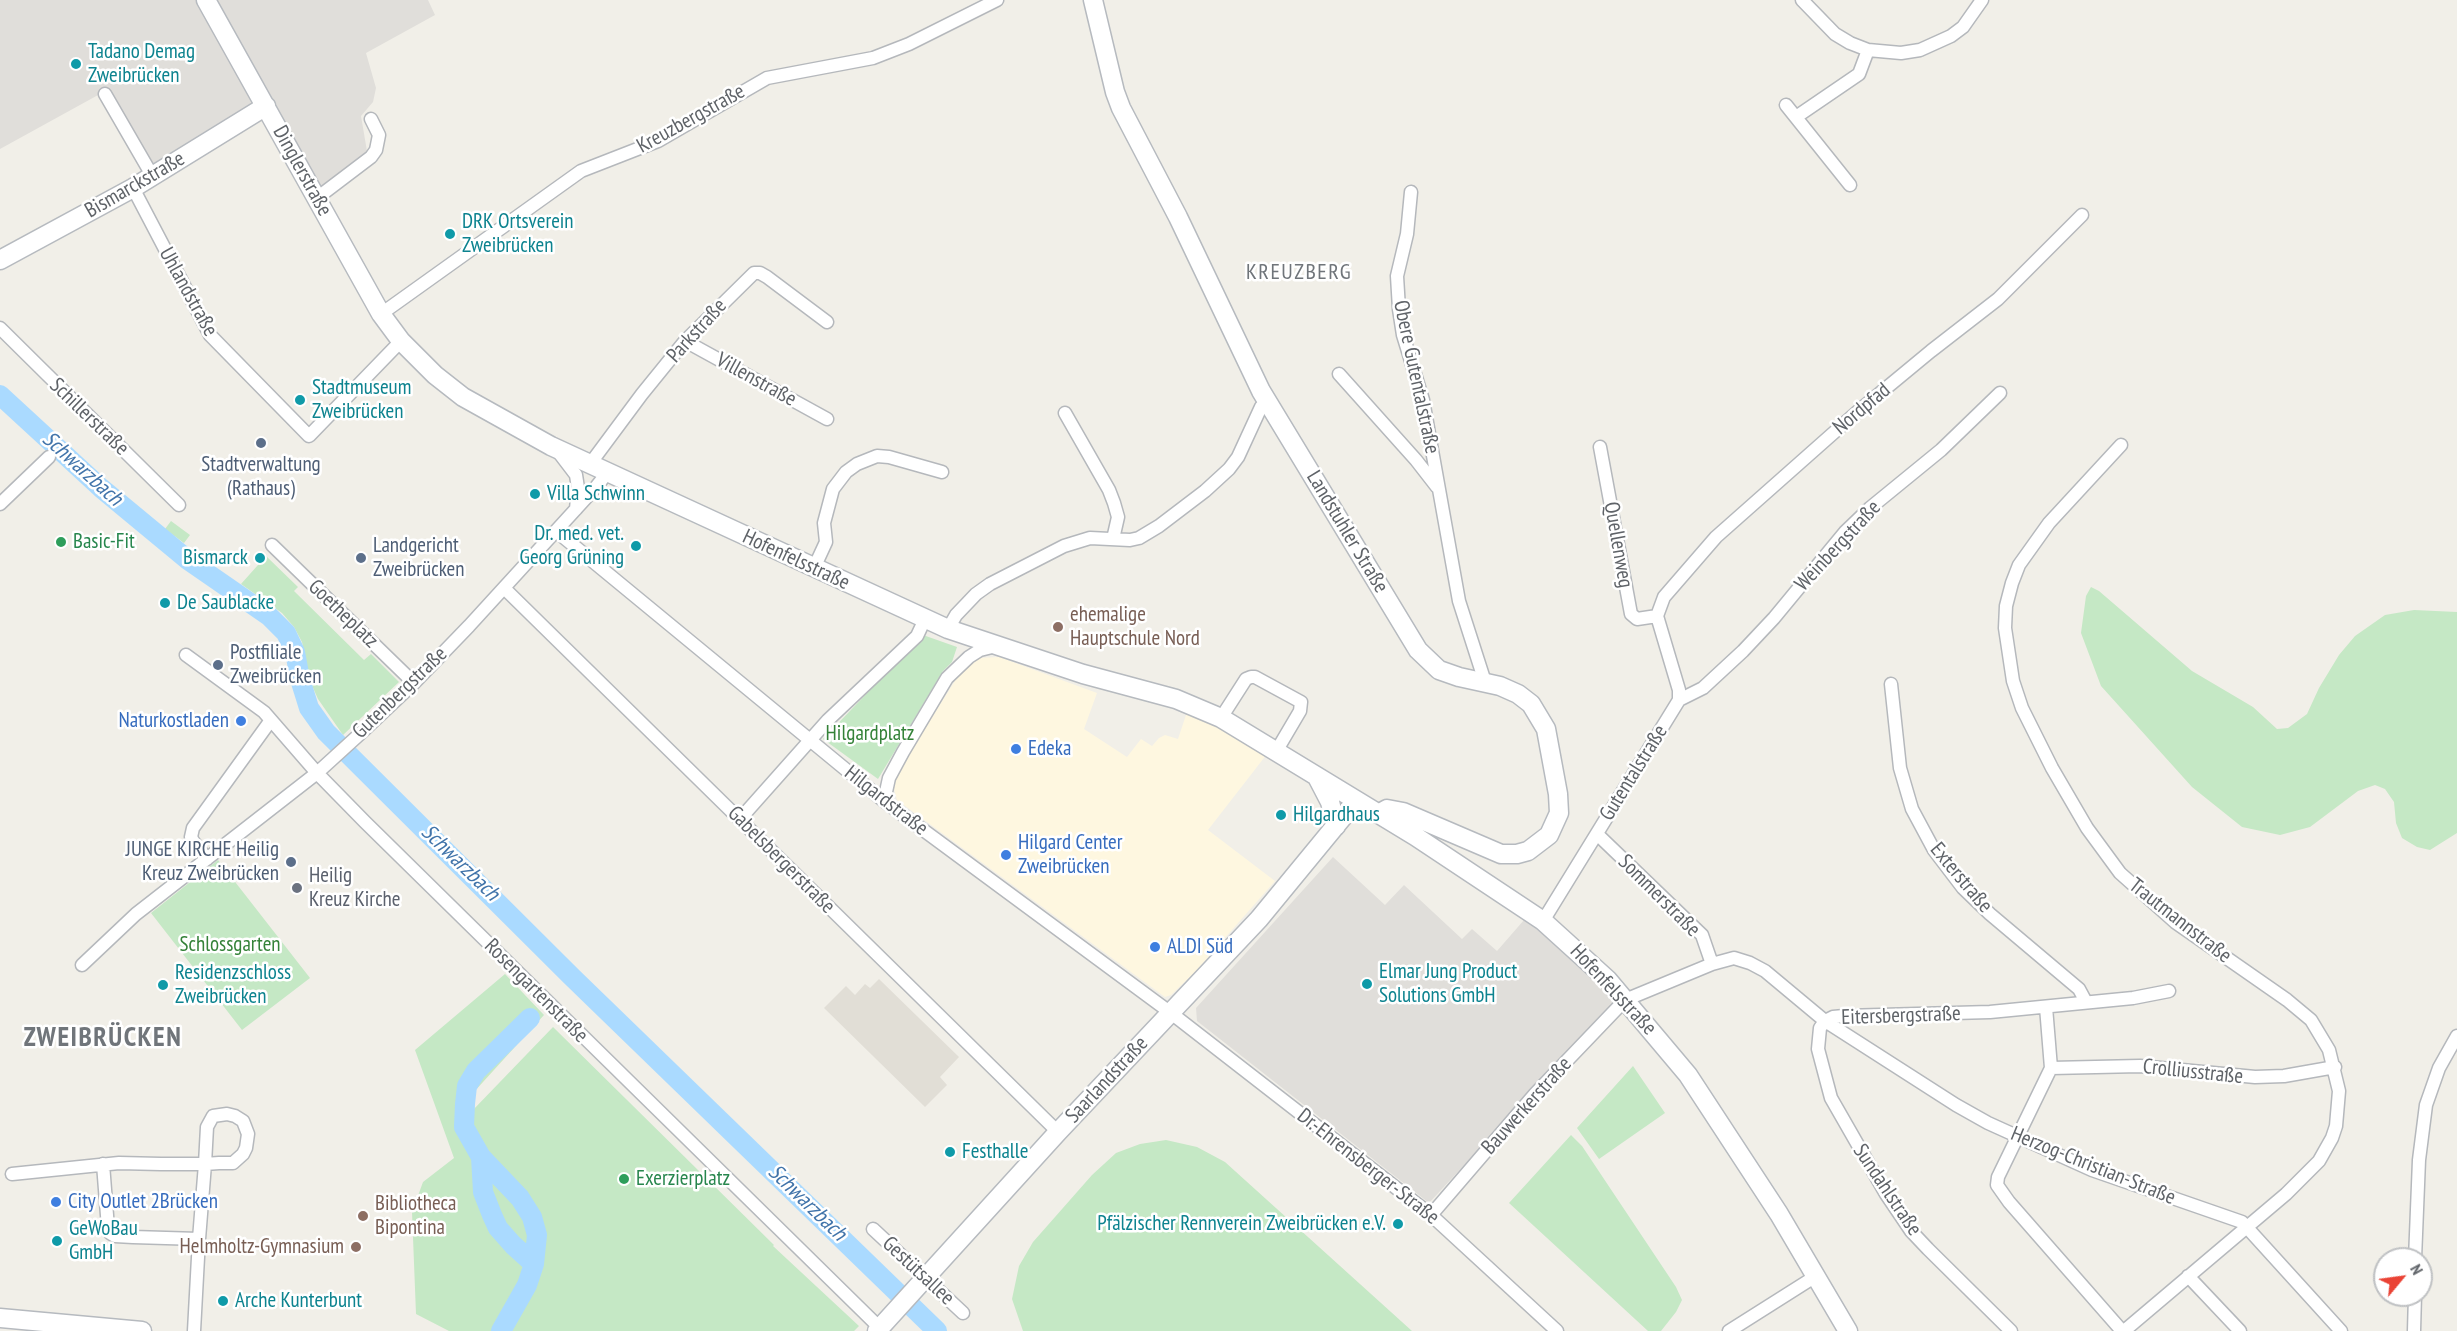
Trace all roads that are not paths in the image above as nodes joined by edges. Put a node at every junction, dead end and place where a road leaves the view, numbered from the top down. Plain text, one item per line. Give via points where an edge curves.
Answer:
1 (206, 0) edge
2 (997, 0) edge
3 (1093, 0) edge
4 (1802, 0) edge
5 (1982, 0) edge
6 (1868, 50) junction
7 (105, 94) dead end
8 (1786, 105) dead end
9 (266, 106) junction
10 (1796, 117) junction
11 (371, 118) dead end
12 (153, 177) junction
13 (1850, 185) dead end
14 (133, 188) junction
15 (1412, 192) dead end
16 (317, 198) junction
17 (2082, 215) dead end
18 (0, 260) edge
19 (381, 314) junction
20 (827, 322) dead end
21 (0, 328) edge
22 (401, 341) junction
23 (685, 341) junction
24 (1339, 374) dead end
25 (2000, 393) dead end
26 (1267, 401) junction
27 (1065, 413) dead end
28 (827, 419) dead end
29 (2121, 445) dead end
30 (551, 446) junction
31 (1600, 447) dead end
32 (49, 457) dead end
33 (590, 464) junction
34 (608, 472) junction
35 (942, 472) dead end
36 (1440, 491) junction
37 (0, 504) edge
38 (179, 505) dead end
39 (576, 509) junction
40 (556, 531) junction
41 (1113, 539) junction
42 (272, 545) dead end
43 (814, 568) junction
44 (504, 588) junction
45 (1657, 616) junction
46 (925, 619) junction
47 (948, 629) junction
48 (996, 646) junction
49 (186, 655) dead end
50 (1485, 682) junction
51 (414, 683) junction
52 (1891, 684) dead end
53 (1679, 700) junction
54 (1221, 718) junction
55 (271, 720) junction
56 (810, 740) junction
57 (1277, 750) junction
58 (317, 773) junction
59 (1316, 776) junction
60 (884, 801) junction
61 (1356, 801) junction
62 (1378, 814) junction
63 (740, 819) junction
64 (1335, 826) junction
65 (1597, 834) junction
66 (207, 859) junction
67 (1543, 921) junction
68 (1712, 964) junction
69 (82, 965) dead end
70 (2169, 991) dead end
71 (1625, 1000) junction
72 (2086, 1002) junction
73 (2046, 1007) junction
74 (1171, 1013) junction
75 (1825, 1021) junction
76 (2457, 1036) edge
77 (2335, 1067) junction
78 (2051, 1068) junction
79 (1058, 1132) junction
80 (2018, 1138) junction
81 (103, 1164) junction
82 (205, 1164) junction
83 (12, 1174) dead end
84 (1431, 1215) junction
85 (2248, 1226) junction
86 (873, 1229) dead end
87 (200, 1239) junction
88 (2415, 1247) edge
89 (1816, 1276) junction
90 (2188, 1276) junction
91 (923, 1281) junction
92 (2415, 1307) edge
93 (963, 1313) dead end
94 (0, 1318) edge
95 (880, 1330) edge
96 (142, 1331) edge
97 (194, 1331) edge
98 (1557, 1331) edge
99 (1729, 1331) edge
100 (1848, 1331) edge
101 (2011, 1331) edge
102 (2123, 1331) edge
103 (2240, 1331) edge
104 (2341, 1331) edge
105 (2414, 1331) edge

1 - 9 main road, Dinglerstraße
2 - 19 street, Kreuzbergstraße via 873,58 767,78 658,141 581,171
3 - 26 main road, Landstuhler Straße via 1114,92
4 - 6 street via 1835,34
5 - 6 street via 1963,27 1936,44 1901,53
6 - 10 street via 1859,74
7 - 12 street
8 - 10 street
9 - 12 main road, Bismarckstraße
9 - 16 main road, Dinglerstraße
10 - 13 street
11 - 16 street via 379,135 371,158
12 - 14 main road, Bismarckstraße
14 - 18 main road, Bismarckstraße
14 - 22 street, Uhlandstraße via 210,335 309,436
15 - 36 street, Obere Gutentalstraße via 1397,276 1399,309 1403,335 1424,400
16 - 19 main road, Dinglerstraße
17 - 45 street, Nordpfad via 1993,303 1856,413 1716,537 1664,597
19 - 22 main road, Dinglerstraße
20 - 23 street, Parkstraße via 767,277 754,273
21 - 38 street, Schillerstraße
22 - 30 main road, Hofenfelsstraße via 463,397
23 - 28 street, Villenstraße
23 - 33 street, Parkstraße
24 - 36 street, Obere Gutentalstraße
25 - 53 street, Weinbergstraße via 1941,450 1845,532 1774,618 1724,668 1703,688
26 - 41 street via 1238,457 1218,480 1147,534 1131,540
26 - 50 main road, Landstuhler Straße via 1418,650 1439,670
27 - 41 street via 1109,490 1118,517
29 - 77 street, Trautmannstraße via 2049,523 2019,565 2012,583 2005,628 2013,681 2022,708 2087,828 2120,873 2175,922 2302,1012 2321,1035
30 - 33 main road, Hofenfelsstraße
30 - 39 street via 576,475
31 - 45 street, Quellenweg via 1631,614 1638,619
32 - 37 street
33 - 34 main road, Hofenfelsstraße
34 - 39 street, Gutenbergstraße
34 - 43 main road, Hofenfelsstraße
35 - 43 street via 877,456 846,472 833,489 824,523 826,542
36 - 50 street, Obere Gutentalstraße via 1459,601
39 - 40 street, Gutenbergstraße
40 - 44 street, Gutenbergstraße
40 - 56 street, Hilgardstraße
41 - 47 street via 1077,541 990,584 964,604
42 - 51 street, Goetheplatz
43 - 46 main road, Hofenfelsstraße
44 - 51 street, Gutenbergstraße
44 - 63 street, Gabelsbergerstraße
45 - 53 street, Gutentalstraße
46 - 47 main road, Hofenfelsstraße
46 - 56 street via 917,636
47 - 48 main road, Hofenfelsstraße
48 - 54 main road, Hofenfelsstraße via 1176,699
48 - 60 street via 969,657 947,678 903,752
49 - 55 street, Rosengartenstraße
50 - 62 main road, Landstuhler Straße via 1525,699 1546,729 1560,807 1549,835 1528,851 1501,854 1403,812 1387,809
51 - 58 street, Gutenbergstraße
52 - 72 street, Exterstraße via 1900,768 1912,808 1934,850 1963,888 2079,989
53 - 65 street, Gutentalstraße
54 - 57 main road, Hofenfelsstraße
54 - 57 street via 1246,679 1255,676 1300,702 1300,711
55 - 58 street, Rosengartenstraße
55 - 66 street via 193,828 191,837
56 - 60 street, Hilgardstraße
56 - 63 street
57 - 59 main road, Hofenfelsstraße
58 - 66 street, Gutenbergstraße
58 - 95 street, Rosengartenstraße
59 - 61 main road, Hofenfelsstraße
59 - 64 main road via 1330,802
60 - 74 street, Hilgardstraße
61 - 62 main road, Hofenfelsstraße
61 - 64 main road, Saarlandstraße
62 - 67 main road, Hofenfelsstraße
63 - 79 street, Gabelsbergerstraße
64 - 74 main road, Saarlandstraße via 1266,911
65 - 67 street, Gutentalstraße
65 - 68 street, Sommerstraße via 1702,935
66 - 69 street, Gutenbergstraße via 136,914
67 - 71 main road, Hofenfelsstraße
68 - 71 street, Eitersbergstraße
68 - 75 street, Eitersbergstraße via 1734,958 1750,963
70 - 72 street, Eitersbergstraße
71 - 84 street, Bauwerkerstraße via 1535,1094
71 - 89 main road, Hofenfelsstraße via 1712,1108
72 - 73 street, Eitersbergstraße
73 - 75 street, Eitersbergstraße via 1955,1015 1844,1016
73 - 78 street
74 - 79 main road, Saarlandstraße
74 - 84 street, Dr.-Ehrensberger-Straße
75 - 80 street, Herzog-Christian-Straße via 1956,1105
75 - 101 street, Sundahlstraße via 1820,1028 1818,1048 1831,1098 1886,1194 1911,1231
76 - 88 street via 2439,1068 2426,1105
77 - 78 street, Crolliusstraße via 2255,1077 2140,1066
77 - 85 street, Trautmannstraße via 2339,1112 2327,1149 2305,1177
78 - 80 street
79 - 91 main road, Saarlandstraße
80 - 85 street, Herzog-Christian-Straße via 2111,1178
80 - 102 street via 1997,1185
81 - 82 street
81 - 83 street
81 - 87 street via 110,1233 133,1238
82 - 82 street via 233,1163 243,1154 248,1134 243,1121 227,1114 209,1120
82 - 87 street
84 - 98 street, Dr.-Ehrensberger-Straße
85 - 90 street, Trautmannstraße
85 - 104 street, Herzog-Christian-Straße
86 - 91 street, Gestütsallee
87 - 97 street
89 - 99 street
89 - 100 main road, Hofenfelsstraße
90 - 102 street, Trautmannstraße
90 - 103 street
91 - 93 street, Gestütsallee
91 - 95 main road, Saarlandstraße
92 - 105 street
94 - 96 main road

